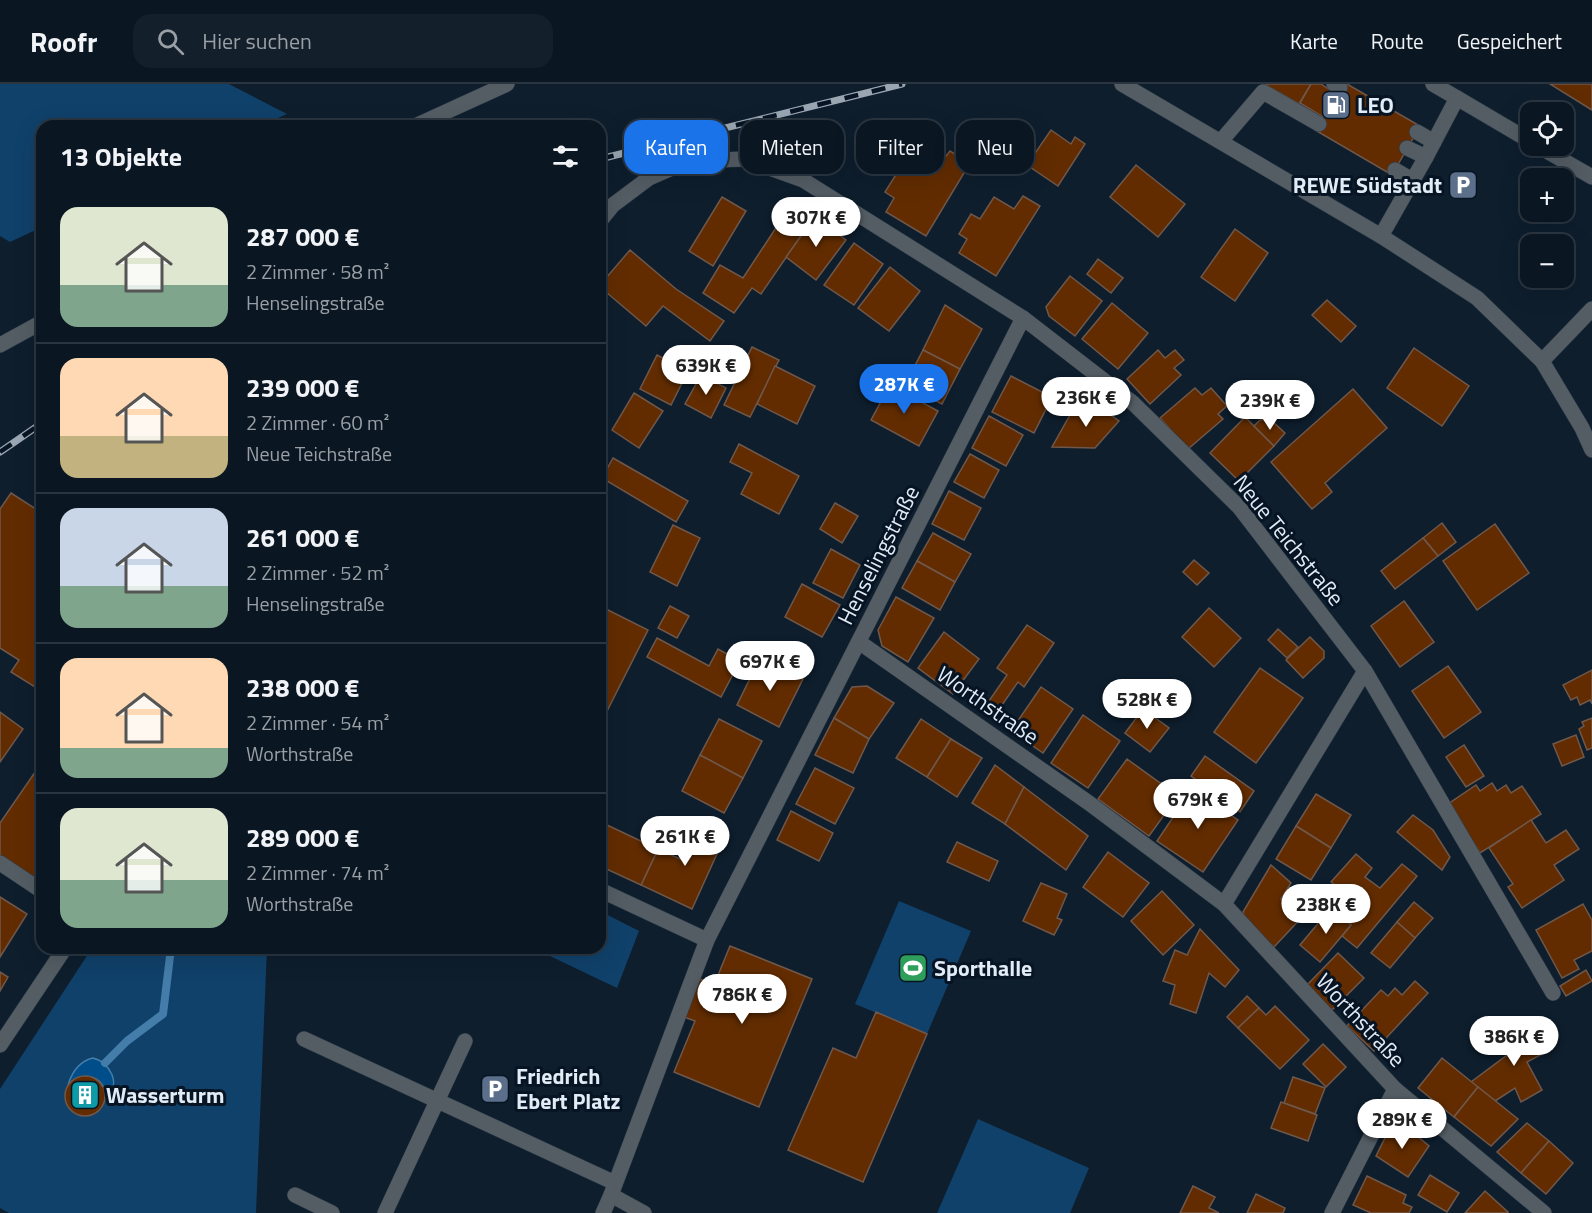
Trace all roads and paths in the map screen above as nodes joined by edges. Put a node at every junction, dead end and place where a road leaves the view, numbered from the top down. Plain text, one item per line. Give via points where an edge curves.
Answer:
1 (507, 84) edge
2 (1122, 84) edge
3 (1433, 84) edge
4 (1264, 88) edge
5 (1457, 99) junction
6 (1316, 119) dead end
7 (428, 120) edge
8 (1417, 132) dead end
9 (1520, 135) edge
10 (1221, 141) junction
11 (1434, 142) junction
12 (1407, 148) dead end
13 (1555, 156) edge
14 (1426, 157) junction
15 (1395, 170) dead end
16 (1592, 177) edge
17 (1412, 180) junction
18 (606, 214) edge
19 (1381, 236) junction
20 (1592, 309) edge
21 (1023, 318) junction
22 (36, 325) edge
23 (0, 345) edge
24 (1542, 361) junction
25 (1592, 450) edge
26 (859, 642) junction
27 (1365, 670) junction
28 (0, 863) edge
29 (36, 887) edge
30 (606, 893) edge
31 (1224, 904) junction
32 (707, 940) junction
33 (61, 954) edge
34 (1553, 993) dead end
35 (304, 1039) dead end
36 (465, 1041) dead end
37 (0, 1045) edge
38 (1395, 1089) junction
39 (437, 1100) junction
40 (613, 1189) junction
41 (295, 1195) dead end
42 (332, 1213) edge
43 (385, 1213) edge
44 (603, 1213) edge
45 (644, 1213) edge
46 (1332, 1213) edge
47 (1544, 1213) edge

1 - 7 street
2 - 10 street
3 - 5 street
4 - 6 street
4 - 10 street
5 - 9 street
5 - 11 street
8 - 11 street
10 - 19 street
11 - 14 street
12 - 14 street
13 - 16 street
14 - 17 street
15 - 17 street
17 - 19 street
18 - 21 street, Neue Teichstraße via 649,178 688,161 745,159 803,180
19 - 24 street via 1477,298
20 - 24 street
21 - 26 street, Henselingstraße
21 - 27 street, Neue Teichstraße via 1133,403 1239,507
22 - 23 street
24 - 25 street
26 - 31 street, Worthstraße via 1089,803
26 - 32 street, Henselingstraße
27 - 31 street
27 - 34 street, Neue Teichstraße
28 - 29 street
30 - 32 street
31 - 38 street, Worthstraße
32 - 40 street, Henselingstraße
33 - 37 street
35 - 39 street
36 - 39 street
38 - 46 street
38 - 47 street, Worthstraße
39 - 40 street
39 - 43 street
40 - 44 street, Henselingstraße
40 - 45 street
41 - 42 street

